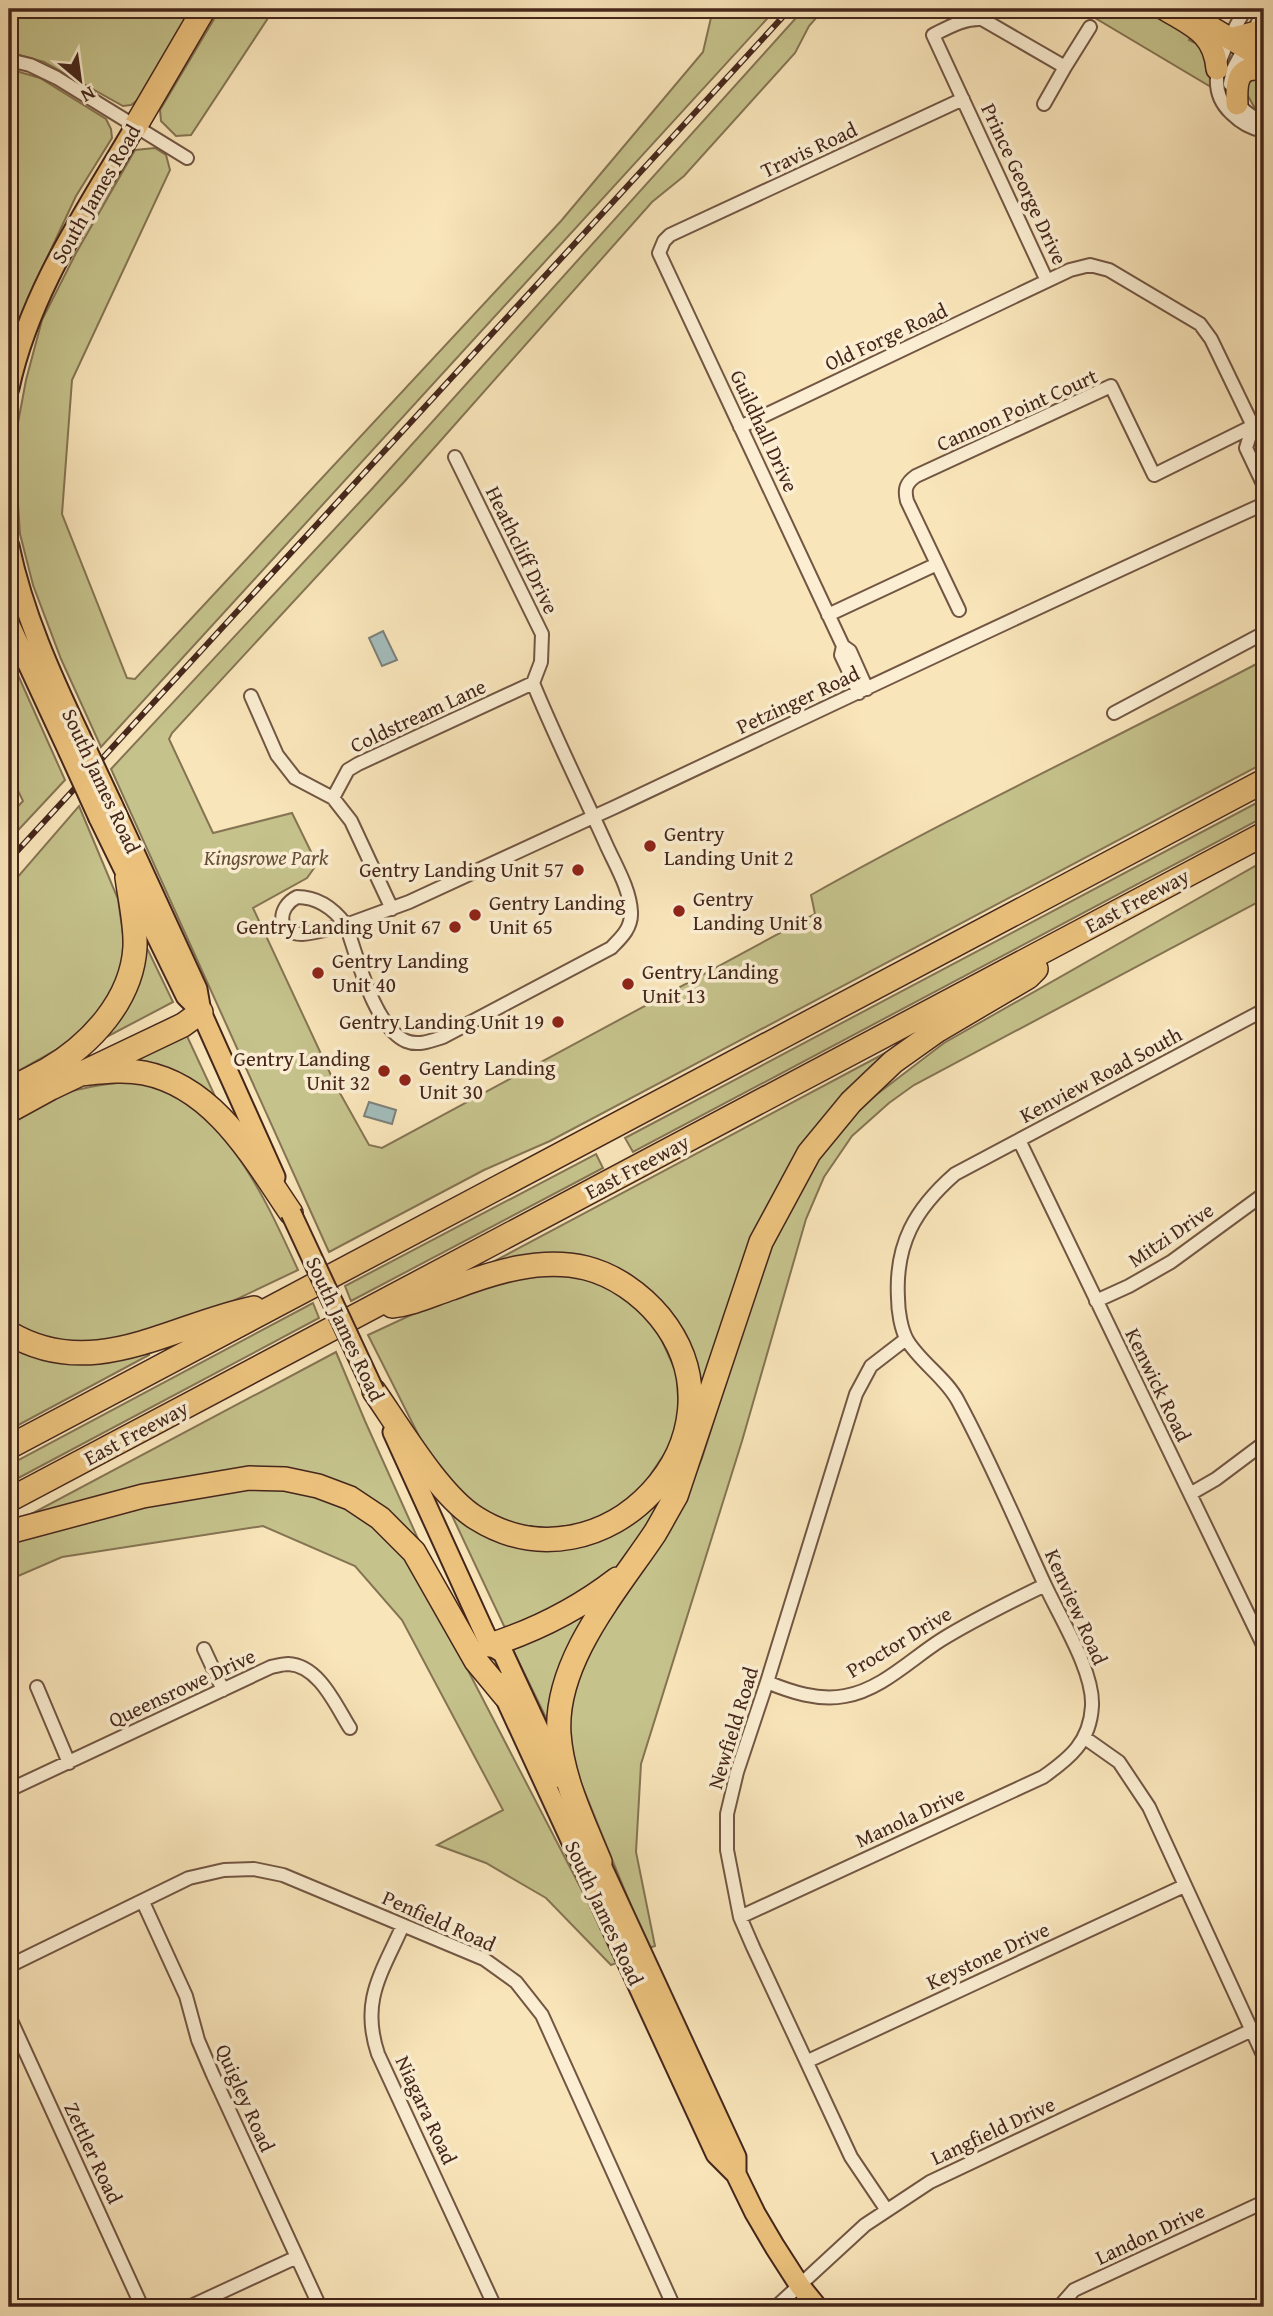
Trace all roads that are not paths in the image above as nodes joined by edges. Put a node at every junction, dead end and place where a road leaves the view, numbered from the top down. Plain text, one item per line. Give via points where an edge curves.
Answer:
1 (204, 9) edge
2 (1164, 9) edge
3 (1181, 9) edge
4 (1245, 9) edge
5 (1264, 11) edge
6 (1090, 26) dead end
7 (1248, 37) edge
8 (1264, 59) edge
9 (9, 60) edge
10 (1065, 67) junction
11 (1217, 69) junction
12 (1264, 70) edge
13 (963, 99) junction
14 (1044, 104) dead end
15 (1237, 104) junction
16 (1264, 125) edge
17 (135, 127) junction
18 (1264, 131) edge
19 (187, 158) dead end
20 (670, 235) joint
21 (1047, 281) junction
22 (9, 388) edge
23 (740, 427) junction
24 (1259, 428) edge
25 (455, 457) dead end
26 (1264, 486) edge
27 (1264, 504) edge
28 (9, 546) edge
29 (937, 564) junction
30 (959, 610) dead end
31 (828, 615) junction
32 (9, 623) edge
33 (1264, 633) edge
34 (533, 683) junction
35 (863, 691) junction
36 (251, 696) dead end
37 (1114, 713) dead end
38 (74, 743) junction
39 (1264, 781) edge
40 (332, 799) junction
41 (106, 811) junction
42 (593, 817) junction
43 (1264, 834) edge
44 (127, 877) junction
45 (392, 909) junction
46 (346, 925) junction
47 (1065, 940) junction
48 (1264, 1010) edge
49 (201, 1012) junction
50 (49, 1068) junction
51 (80, 1074) junction
52 (9, 1090) edge
53 (9, 1111) edge
54 (1019, 1140) junction
55 (955, 1174) joint
56 (1264, 1194) edge
57 (291, 1213) junction
58 (1096, 1301) junction
59 (282, 1303) junction
60 (371, 1308) junction
61 (9, 1333) edge
62 (906, 1339) junction
63 (374, 1391) junction
64 (1264, 1443) edge
65 (9, 1447) edge
66 (1190, 1494) junction
67 (9, 1500) edge
68 (9, 1532) edge
69 (630, 1569) junction
70 (1045, 1585) junction
71 (490, 1645) junction
72 (1264, 1647) edge
73 (204, 1649) dead end
74 (767, 1682) junction
75 (37, 1687) dead end
76 (223, 1690) junction
77 (505, 1696) junction
78 (350, 1728) dead end
79 (1085, 1738) junction
80 (69, 1763) junction
81 (9, 1790) edge
82 (600, 1862) junction
83 (1184, 1886) junction
84 (144, 1902) junction
85 (740, 1917) junction
86 (403, 1925) junction
87 (9, 1966) edge
88 (9, 2015) edge
89 (1252, 2030) junction
90 (1264, 2057) edge
91 (808, 2061) junction
92 (736, 2174) junction
93 (1264, 2202) edge
94 (886, 2209) junction
95 (297, 2257) junction
96 (800, 2286) junction
97 (142, 2307) edge
98 (188, 2307) edge
99 (320, 2307) edge
100 (495, 2307) edge
101 (674, 2307) edge
102 (776, 2307) edge
103 (817, 2307) edge
104 (1059, 2307) edge

1 - 17 highway, South James Road
2 - 11 highway via 1204,34 1216,54
3 - 7 highway
4 - 7 street
5 - 7 street
6 - 10 street
7 - 8 highway
7 - 11 street
7 - 15 street via 1230,78
9 - 17 street via 57,78
10 - 13 street, Prince George Drive via 982,19 971,18 933,35
10 - 14 street
11 - 18 street via 1219,94 1228,110
12 - 15 highway via 1243,73 1237,85
13 - 20 street, Travis Road
13 - 21 street, Prince George Drive
15 - 16 street
17 - 19 street
17 - 22 main road, South James Road via 39,295
20 - 23 street, Guildhall Drive via 659,253
21 - 23 street, Old Forge Road
21 - 24 street, Prince George Drive via 1090,265 1109,270 1200,324
23 - 31 street, Guildhall Drive
24 - 26 street, Prince George Drive via 1246,448
24 - 29 street, Cannon Point Court via 1154,475 1111,386 908,482 907,501
25 - 34 street, Heathcliff Drive via 542,634 541,662
27 - 35 street, Petzinger Road
28 - 38 main road, South James Road via 17,582
29 - 30 street, Cannon Point Court
29 - 31 street
31 - 35 street, Guildhall Drive via 850,651
32 - 38 main road, South James Road
33 - 37 street
34 - 40 street, Coldstream Lane via 358,764 348,770
34 - 42 street
35 - 42 street, Petzinger Road
36 - 40 street via 277,755 295,778
38 - 41 main road, South James Road, bridge
39 - 59 highway
40 - 45 street via 351,821
41 - 44 main road, South James Road
41 - 49 main road, South James Road via 197,989
42 - 45 street, Petzinger Road
42 - 46 street via 629,895 632,915 625,934 611,948 443,1037 425,1043 407,1041 391,1031 371,993
43 - 47 highway, East Freeway
44 - 49 main road, South James Road via 186,996
44 - 50 highway via 135,941 126,986 100,1027
45 - 46 street, Petzinger Road
46 - 46 street, Petzinger Road via 337,913 307,897 297,897 283,909 285,927 293,932
47 - 60 highway, East Freeway
47 - 69 highway via 1028,976 893,1062 851,1102 809,1153 761,1242 676,1496
48 - 54 street, Kenview Road South
49 - 50 highway via 177,1014
49 - 51 highway via 183,1026
49 - 57 main road, South James Road
50 - 52 highway
51 - 53 highway
51 - 57 highway via 144,1073 181,1086 232,1131
54 - 55 street, Kenview Road South
54 - 58 street, Kenwick Road
55 - 62 street, Kenview Road via 924,1205 901,1250 898,1309
56 - 58 street, Mitzi Drive via 1171,1262
57 - 63 main road, South James Road, bridge
58 - 66 street, Kenwick Road
59 - 61 highway via 230,1313 141,1344 82,1354 46,1349
59 - 65 highway
60 - 63 highway via 409,1304 527,1266 587,1268 634,1292 664,1322 687,1373 689,1409 672,1466 643,1502 602,1528 543,1539 504,1532 460,1506 445,1492
60 - 67 highway, East Freeway
62 - 70 street, Kenview Road via 956,1397
62 - 74 street, Newfield Road via 871,1366 856,1394
63 - 71 main road, South James Road
64 - 66 street
66 - 72 street, Kenwick Road
68 - 77 highway via 143,1496 249,1478 318,1486 370,1511 414,1552 476,1661
69 - 71 highway via 552,1621
69 - 82 highway via 575,1658 560,1711 564,1763
70 - 74 street, Proctor Drive via 970,1622 873,1686 845,1696 794,1693
70 - 79 street, Kenview Road via 1087,1676 1092,1707
71 - 77 main road, South James Road via 487,1659
71 - 82 main road, South James Road via 503,1653
73 - 76 street
74 - 85 street, Newfield Road via 727,1814 727,1850
75 - 80 street
76 - 78 street, Queensrowe Drive via 271,1667 289,1664 307,1669
76 - 80 street, Queensrowe Drive
77 - 92 main road, South James Road via 716,2154
79 - 83 street via 1119,1762 1129,1775 1149,1807
79 - 85 street, Manola Drive via 1066,1761 1043,1777
80 - 81 street, Queensrowe Drive
82 - 92 main road, South James Road via 736,2157
83 - 89 street
83 - 91 street, Keystone Drive
84 - 86 street, Penfield Road via 190,1878 254,1869 283,1875
84 - 87 street, Penfield Road
84 - 95 street, Quigley Road via 186,1996 213,2075
85 - 91 street, Newfield Road
86 - 100 street, Niagara Road via 375,1986 372,2035
86 - 101 street, Penfield Road via 484,1959 516,1982 542,2015
88 - 97 street, Zettler Road
89 - 90 street
89 - 94 street, Langfield Drive via 930,2182
91 - 94 street, Newfield Road via 851,2157
92 - 96 main road, South James Road
93 - 104 street, Landon Drive via 1074,2290
94 - 96 street, Langfield Drive
95 - 98 street
95 - 99 street, Quigley Road
96 - 102 street, Langfield Drive
96 - 103 main road, South James Road

